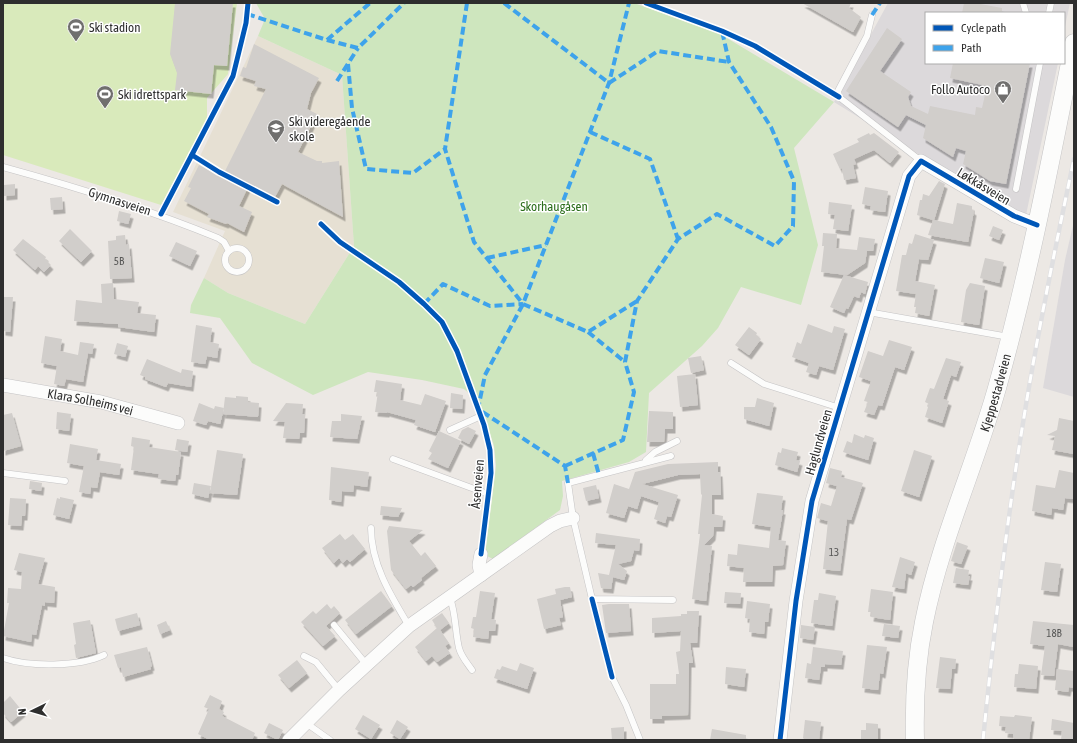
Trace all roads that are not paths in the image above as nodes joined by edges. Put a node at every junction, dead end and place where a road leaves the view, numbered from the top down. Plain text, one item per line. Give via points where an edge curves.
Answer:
1 (872, 15) dead end
2 (1074, 43) edge
3 (1040, 64) edge
4 (921, 161) junction
5 (3, 167) edge
6 (1016, 189) dead end
7 (1037, 225) junction
8 (229, 251) junction
9 (868, 312) junction
10 (1010, 337) junction
11 (731, 363) dead end
12 (3, 385) edge
13 (840, 408) junction
14 (481, 416) dead end
15 (178, 423) dead end
16 (450, 430) dead end
17 (677, 441) dead end
18 (671, 456) dead end
19 (393, 459) dead end
20 (645, 462) junction
21 (3, 473) edge
22 (65, 481) dead end
23 (488, 494) dead end
24 (573, 518) junction
25 (371, 528) dead end
26 (481, 554) dead end
27 (481, 575) junction
28 (450, 598) junction
29 (674, 600) dead end
30 (334, 625) dead end
31 (409, 626) junction
32 (104, 655) dead end
33 (304, 656) dead end
34 (3, 658) edge
35 (366, 664) junction
36 (472, 670) dead end
37 (612, 678) dead end
38 (339, 690) junction
39 (306, 723) junction
40 (289, 740) edge
41 (330, 740) edge
42 (640, 740) edge
43 (780, 740) edge
44 (915, 740) edge

1 - 4 lane, Løkkåsveien via 866,36 838,91 839,97
2 - 7 main road, Kjeppestadveien
3 - 6 lane
4 - 7 street, Løkkåsveien via 1014,216
4 - 9 street, Haglundveien via 910,176
5 - 8 lane, Gymnasveien via 160,214 218,238
7 - 10 main road, Kjeppestadveien
8 - 8 lane via 225,260 228,269 237,273 244,270 249,262 247,253 239,248
9 - 10 lane
9 - 13 street, Haglundveien
10 - 44 main road, Kjeppestadveien via 992,407 928,602 916,675
11 - 13 lane via 764,384
12 - 15 street, Klara Solheims vei via 94,401
13 - 43 street, Haglundveien via 812,501 806,532
14 - 16 lane
17 - 20 lane via 655,452
18 - 20 lane
19 - 23 lane, Åsenveien
20 - 24 lane via 568,483
21 - 22 lane
24 - 27 street via 550,526
24 - 29 lane via 592,599
25 - 31 lane via 371,546 378,570
26 - 27 street
27 - 28 street
28 - 31 street
28 - 36 lane via 459,648
30 - 35 lane
31 - 35 street
32 - 34 lane via 82,663 25,664
33 - 38 lane via 316,662
35 - 38 street
37 - 42 lane
38 - 39 street
39 - 40 street
39 - 41 lane

